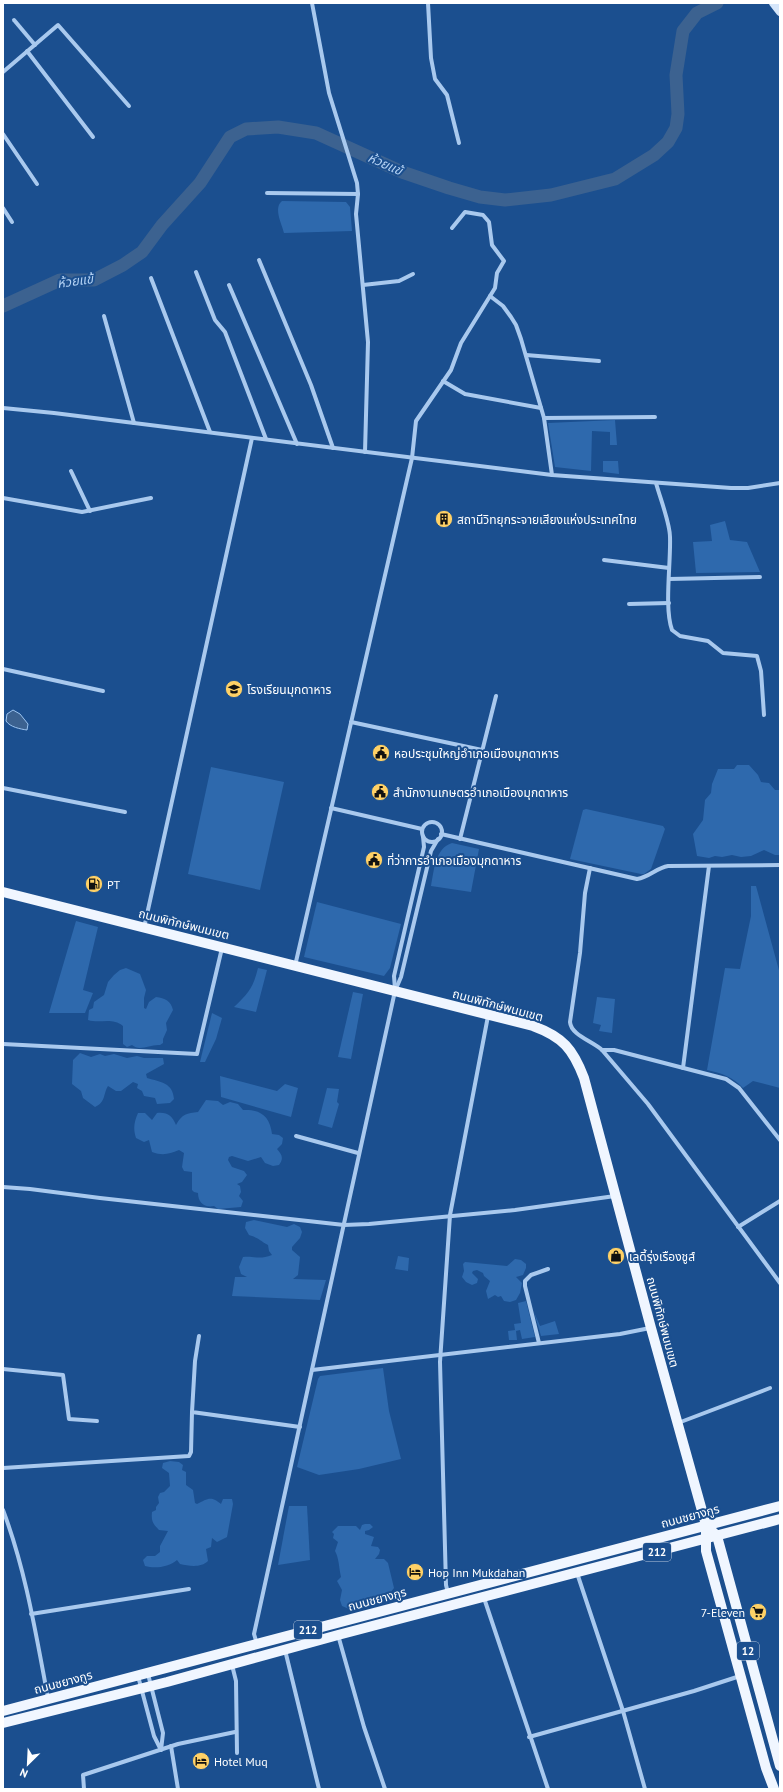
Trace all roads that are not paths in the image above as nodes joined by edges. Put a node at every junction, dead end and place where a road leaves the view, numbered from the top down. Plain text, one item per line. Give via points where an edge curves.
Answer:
1 (312, 3) edge
2 (428, 3) edge
3 (773, 3) edge
4 (780, 12) edge
5 (14, 20) dead end
6 (35, 45) junction
7 (27, 51) junction
8 (3, 72) edge
9 (128, 106) dead end
10 (3, 134) edge
11 (93, 137) dead end
12 (459, 142) dead end
13 (37, 184) dead end
14 (267, 193) dead end
15 (358, 194) junction
16 (3, 208) edge
17 (12, 222) dead end
18 (452, 228) dead end
19 (259, 260) dead end
20 (196, 272) dead end
21 (413, 274) dead end
22 (150, 278) dead end
23 (363, 285) junction
24 (229, 286) dead end
25 (490, 296) junction
26 (104, 316) dead end
27 (526, 355) junction
28 (600, 361) dead end
29 (443, 381) junction
30 (3, 408) edge
31 (541, 408) junction
32 (655, 417) dead end
33 (544, 418) junction
34 (134, 422) junction
35 (210, 432) junction
36 (252, 438) junction
37 (266, 439) junction
38 (297, 444) junction
39 (334, 448) junction
40 (365, 452) junction
41 (412, 458) junction
42 (71, 471) dead end
43 (552, 475) junction
44 (656, 483) junction
45 (780, 483) edge
46 (3, 498) edge
47 (151, 498) dead end
48 (90, 511) junction
49 (604, 560) dead end
50 (670, 568) junction
51 (760, 577) dead end
52 (669, 579) junction
53 (669, 603) junction
54 (629, 604) dead end
55 (3, 669) edge
56 (103, 691) dead end
57 (496, 696) dead end
58 (764, 716) dead end
59 (351, 722) junction
60 (482, 750) junction
61 (3, 788) edge
62 (331, 808) junction
63 (125, 812) dead end
64 (422, 829) junction
65 (441, 834) junction
66 (423, 836) junction
67 (438, 839) junction
68 (460, 839) junction
69 (780, 865) edge
70 (709, 866) junction
71 (590, 868) junction
72 (3, 892) edge
73 (144, 928) junction
74 (222, 948) junction
75 (295, 966) junction
76 (395, 991) junction
77 (488, 1016) junction
78 (3, 1044) edge
79 (602, 1050) junction
80 (683, 1068) junction
81 (296, 1136) dead end
82 (780, 1140) edge
83 (358, 1154) junction
84 (3, 1187) edge
85 (615, 1196) junction
86 (780, 1201) edge
87 (450, 1215) junction
88 (344, 1225) junction
89 (738, 1227) junction
90 (548, 1269) dead end
91 (780, 1283) edge
92 (651, 1328) junction
93 (199, 1336) dead end
94 (539, 1343) junction
95 (440, 1355) junction
96 (3, 1369) edge
97 (312, 1370) junction
98 (770, 1388) dead end
99 (192, 1412) junction
100 (97, 1421) dead end
101 (677, 1423) junction
102 (300, 1427) junction
103 (3, 1468) edge
104 (780, 1506) edge
105 (3, 1510) edge
106 (780, 1519) edge
107 (706, 1525) junction
108 (717, 1536) junction
109 (705, 1539) junction
110 (577, 1572) junction
111 (189, 1589) dead end
112 (448, 1594) junction
113 (484, 1597) junction
114 (31, 1614) junction
115 (338, 1635) junction
116 (257, 1644) junction
117 (284, 1649) junction
118 (232, 1664) junction
119 (143, 1675) junction
120 (741, 1676) junction
121 (146, 1687) junction
122 (48, 1700) junction
123 (3, 1711) edge
124 (623, 1711) junction
125 (3, 1723) edge
126 (235, 1732) junction
127 (529, 1737) junction
128 (171, 1746) junction
129 (161, 1750) junction
130 (237, 1753) dead end
131 (780, 1766) edge
132 (84, 1789) edge
133 (178, 1789) edge
134 (319, 1789) edge
135 (385, 1789) edge
136 (548, 1789) edge
137 (645, 1789) edge
138 (774, 1789) edge

1 - 15 street via 333,107 357,182
2 - 12 street via 435,79 447,95
3 - 4 main road
5 - 6 street
6 - 7 street
6 - 9 street via 58,24
7 - 8 street
7 - 11 street
10 - 13 street
14 - 15 street
15 - 23 street via 356,214
16 - 17 street
18 - 25 street via 465,212 483,215 488,219 492,245 504,260
19 - 39 street
20 - 37 street via 215,320 225,332
21 - 23 street via 399,281
22 - 35 street
23 - 40 street via 368,342
24 - 38 street
25 - 27 street via 503,306 516,325
25 - 29 street via 461,343
26 - 34 street
27 - 28 street
27 - 31 street
29 - 31 street via 465,394
29 - 41 street via 416,420
30 - 34 street
31 - 33 street
32 - 33 street
33 - 43 street
34 - 35 street
35 - 36 street
36 - 37 street
36 - 73 street
37 - 38 street
38 - 39 street
39 - 40 street
40 - 41 street
41 - 43 street
41 - 59 street
42 - 48 street
43 - 44 street
44 - 45 street via 748,488
44 - 50 street via 670,535
46 - 48 street via 82,512
47 - 48 street
49 - 50 street
50 - 52 street
51 - 52 street
52 - 53 street
53 - 54 street
53 - 58 street via 670,625 676,634 708,641 723,653 757,656 761,671
55 - 56 street
57 - 60 street
59 - 60 street
59 - 62 street
60 - 68 street
61 - 63 street
62 - 64 street
62 - 75 street
64 - 65 street via 426,824 434,822 439,825
64 - 66 street
65 - 67 street
65 - 68 street
66 - 67 street via 428,840
66 - 76 street via 424,847 394,976
67 - 76 street via 431,851 401,977
68 - 71 street
69 - 70 street
70 - 71 street via 661,867 645,878
70 - 80 street
71 - 79 street via 570,1022 574,1032
72 - 73 main road, ถนนพิทักษ์พนมเขต
73 - 74 main road, ถนนพิทักษ์พนมเขต
74 - 75 main road, ถนนพิทักษ์พนมเขต
74 - 78 street via 197,1054
75 - 76 main road, ถนนพิทักษ์พนมเขต
76 - 77 main road, ถนนพิทักษ์พนมเขต
76 - 83 street
77 - 85 main road, ถนนพิทักษ์พนมเขต via 547,1031 573,1053 584,1078
77 - 87 street
79 - 80 street via 614,1050
79 - 89 street via 648,1104
80 - 82 street via 733,1083
81 - 83 street
83 - 88 street
84 - 88 street
85 - 87 street via 515,1210
85 - 92 main road, ถนนพิทักษ์พนมเขต
86 - 89 street
87 - 88 street
87 - 95 street
88 - 97 street
89 - 91 street
90 - 94 street via 531,1275 525,1286
92 - 94 street
92 - 101 main road, ถนนพิทักษ์พนมเขต
93 - 99 street
94 - 95 street
95 - 97 street
95 - 112 street
96 - 100 street via 63,1375 69,1419
97 - 102 street
98 - 101 street
99 - 102 street
99 - 103 street via 189,1456
101 - 107 main road, ถนนพิทักษ์พนมเขต
102 - 116 street via 254,1634
104 - 107 main road, ถนนชยางกูร / 212
105 - 114 street via 24,1574
106 - 108 main road, ถนนชยางกูร / 212
107 - 108 main road
107 - 109 main road
107 - 112 main road, ถนนชยางกูร / 212
108 - 109 main road, ถนนชยางกูร / 212
108 - 131 main road, 12
109 - 110 main road, ถนนชยางกูร / 212
109 - 120 main road, 12 via 706,1551
110 - 113 main road, ถนนชยางกูร / 212
110 - 124 street
111 - 114 street
112 - 116 main road, ถนนชยางกูร / 212
113 - 115 main road, ถนนชยางกูร / 212
113 - 127 street
114 - 122 street
115 - 117 main road, ถนนชยางกูร / 212
115 - 135 street via 364,1728
116 - 119 main road, ถนนชยางกูร / 212
117 - 118 main road, ถนนชยางกูร / 212
117 - 134 street
118 - 121 main road, ถนนชยางกูร / 212
118 - 126 street via 236,1681
119 - 121 street
119 - 121 street
119 - 122 main road, ถนนชยางกูร / 212
120 - 124 street
120 - 138 main road, 12
121 - 125 main road, ถนนชยางกูร / 212
121 - 129 street via 154,1736
121 - 129 street via 163,1733
122 - 123 main road, ถนนชยางกูร / 212
124 - 127 street
124 - 137 street
126 - 128 street
126 - 130 street
127 - 136 street
128 - 129 street
128 - 133 street
129 - 132 street via 83,1775

